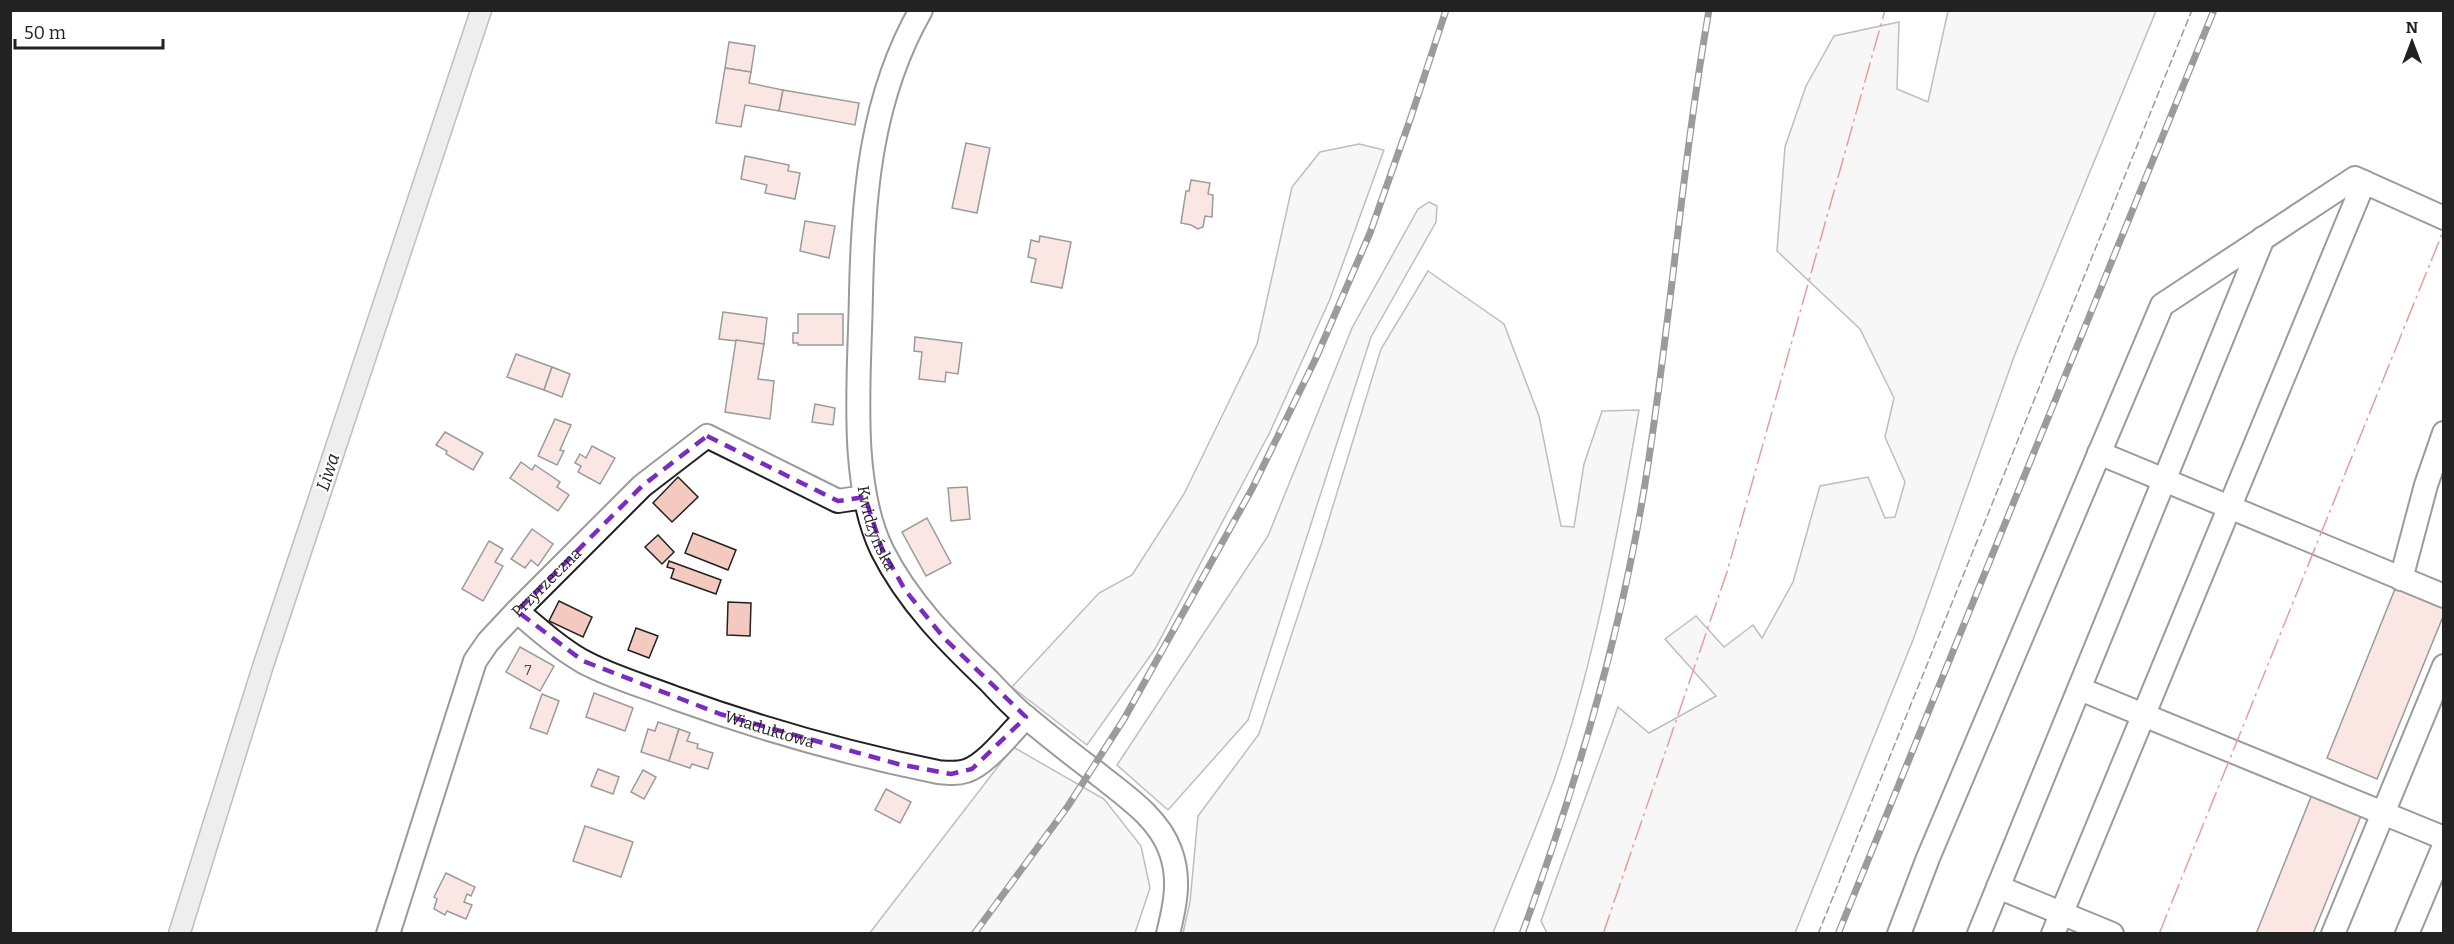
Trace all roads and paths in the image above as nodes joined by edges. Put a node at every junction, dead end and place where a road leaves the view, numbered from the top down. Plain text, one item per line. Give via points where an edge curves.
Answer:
1 (921, 10) edge
2 (2364, 182) junction
3 (2444, 218) edge
4 (2263, 238) junction
5 (2444, 433) edge
6 (2099, 453) junction
7 (2166, 480) junction
8 (865, 497) junction
9 (2229, 507) junction
10 (2402, 579) junction
11 (2444, 596) edge
12 (517, 611) junction
13 (2444, 666) edge
14 (2080, 689) junction
15 (2143, 716) junction
16 (1026, 717) junction
17 (2383, 813) junction
18 (2444, 838) edge
19 (2444, 846) edge
20 (1998, 887) junction
21 (2058, 923) edge
22 (388, 933) edge
23 (1168, 933) edge
24 (1899, 933) edge
25 (1979, 933) edge
26 (2112, 933) edge
27 (2333, 933) edge
28 (2407, 933) edge

1 - 8 street, Kwidzyńska via 890,79 870,165 863,221 860,468
2 - 3 street
2 - 4 street via 2355,178
2 - 9 street
4 - 6 street via 2162,305
4 - 7 street
5 - 10 street
6 - 7 street
6 - 24 street
7 - 9 street
7 - 14 street
8 - 12 street, Przyrzeczna via 838,501 707,436 642,486
8 - 16 street, Kwidzyńska via 882,549 906,590 944,638
9 - 10 street
9 - 15 street
10 - 11 street
12 - 16 street, Wiaduktowa via 555,644 618,677 720,714 823,745 938,772 951,774 972,769
12 - 22 street, Przyrzeczna via 475,661
13 - 17 street
14 - 15 street
14 - 20 street
15 - 17 street
15 - 21 street
16 - 23 street, Kwidzyńska via 1139,807 1162,834 1177,882
17 - 18 street
17 - 27 street
19 - 28 street
20 - 21 street
20 - 25 street
21 - 26 street

